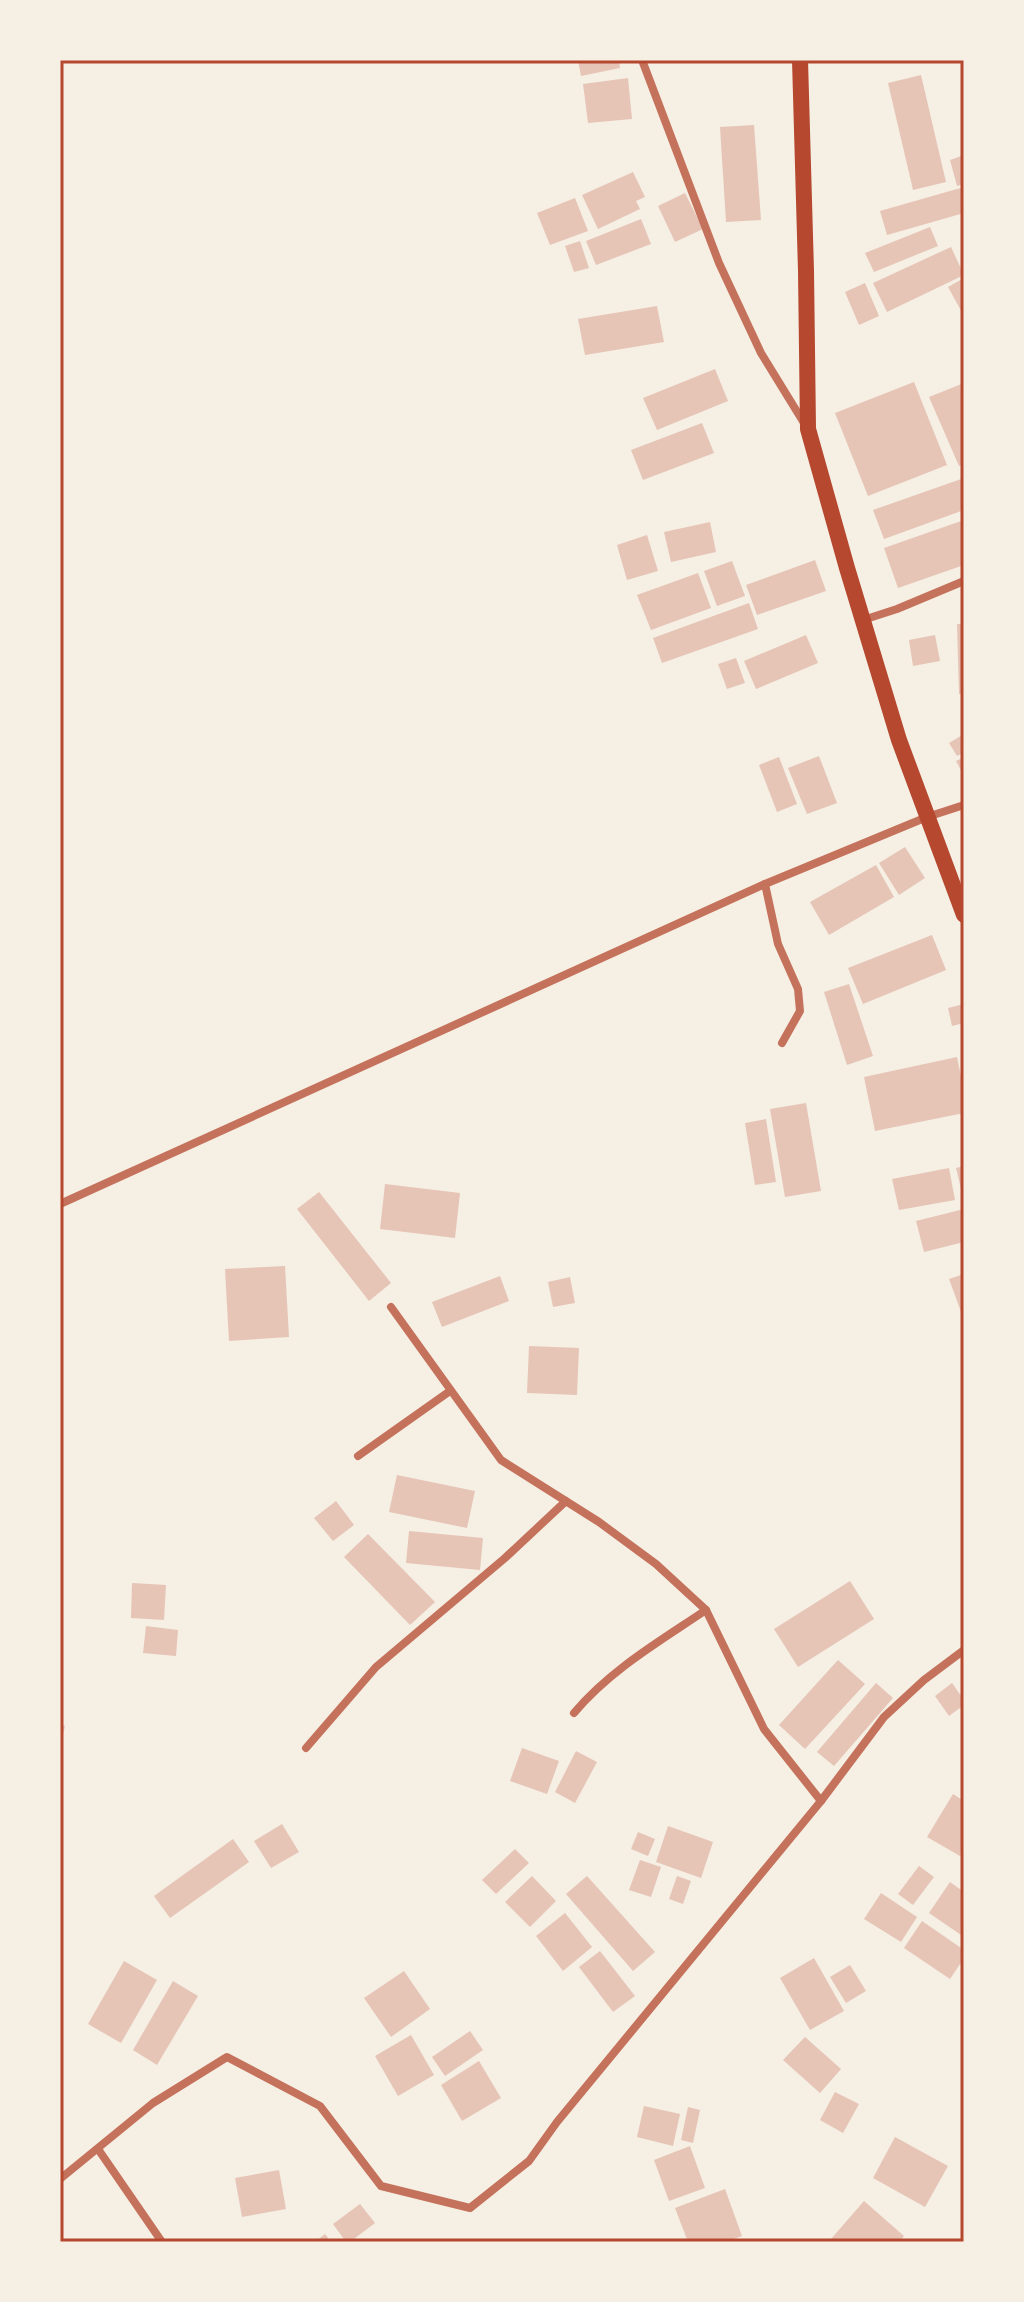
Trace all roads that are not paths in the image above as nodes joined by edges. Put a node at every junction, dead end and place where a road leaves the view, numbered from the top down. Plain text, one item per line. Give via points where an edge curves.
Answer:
1 (642, 60) edge
2 (800, 60) edge
3 (808, 429) junction
4 (964, 581) edge
5 (863, 620) junction
6 (964, 805) edge
7 (927, 817) junction
8 (765, 884) junction
9 (964, 915) edge
10 (782, 1043) dead end
11 (60, 1204) edge
12 (391, 1307) dead end
13 (450, 1391) junction
14 (358, 1456) dead end
15 (566, 1501) junction
16 (706, 1610) junction
17 (964, 1650) edge
18 (574, 1713) dead end
19 (306, 1748) dead end
20 (821, 1801) junction
21 (98, 2149) junction
22 (60, 2179) edge
23 (162, 2242) edge

1 - 3 street via 719,263 761,353
2 - 3 main road
3 - 5 main road
4 - 5 street
5 - 7 main road
6 - 7 street
7 - 8 street
7 - 9 main road
8 - 10 street via 778,944 798,989 800,1011
8 - 11 street
12 - 13 street
13 - 14 street
13 - 15 street via 501,1460
15 - 16 street via 656,1564
15 - 19 street via 376,1667
16 - 18 street via 612,1675
16 - 20 street via 764,1729
17 - 20 street via 884,1717
20 - 21 street via 529,2161 470,2208 381,2186 320,2106 227,2057 153,2103
21 - 22 street
21 - 23 street

